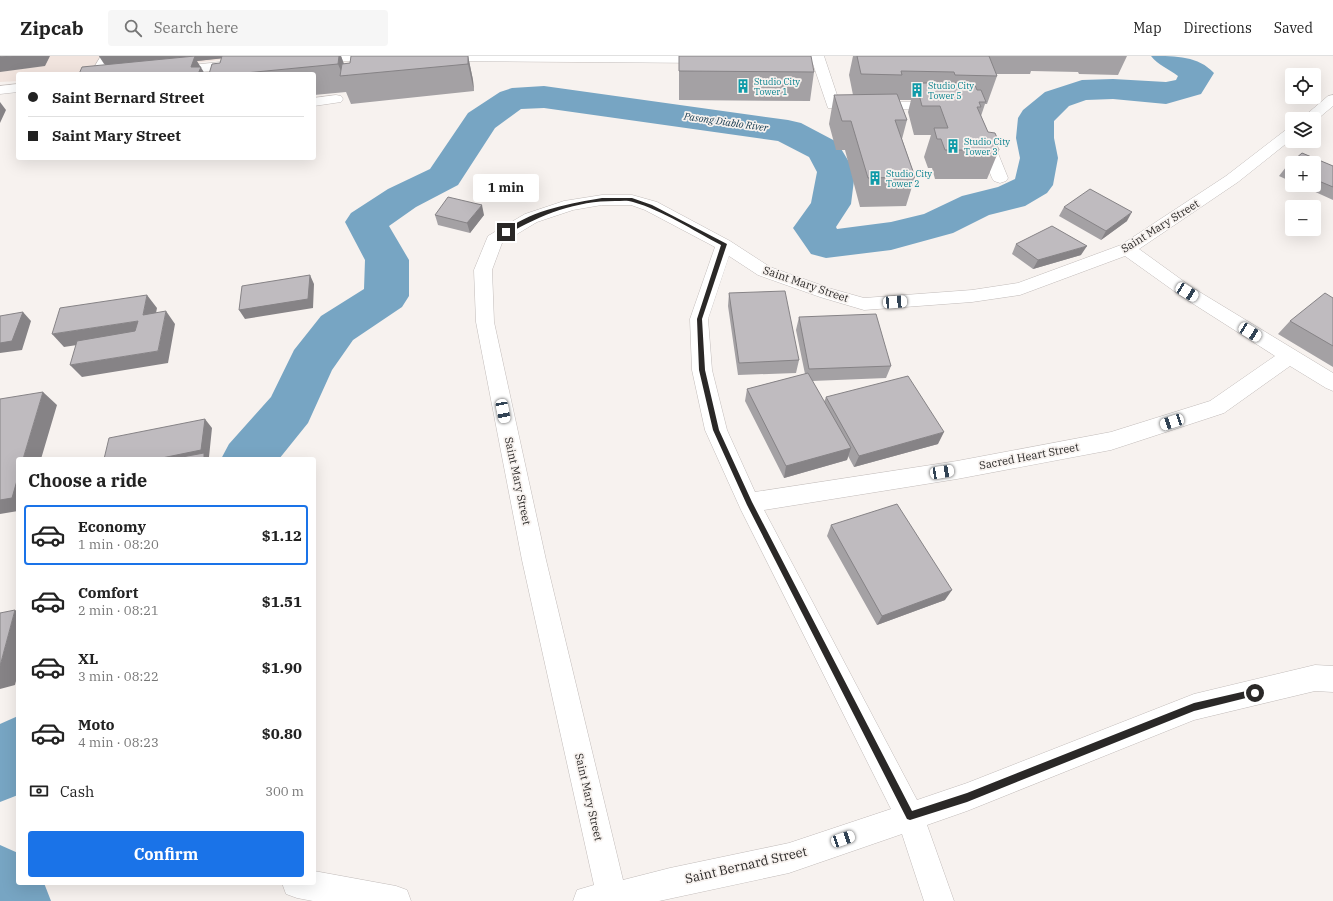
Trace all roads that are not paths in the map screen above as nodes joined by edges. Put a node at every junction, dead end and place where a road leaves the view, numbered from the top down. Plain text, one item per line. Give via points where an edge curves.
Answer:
1 (108, 56) edge
2 (397, 57) edge
3 (429, 57) edge
4 (817, 58) edge
5 (295, 59) edge
6 (722, 59) edge
7 (770, 59) edge
8 (256, 63) edge
9 (98, 72) edge
10 (163, 72) edge
11 (16, 88) edge
12 (0, 90) edge
13 (336, 99) edge
14 (1333, 99) edge
15 (316, 102) edge
16 (955, 106) edge
17 (1317, 112) edge
18 (976, 121) edge
19 (1285, 138) edge
20 (1000, 178) dead end
21 (724, 244) junction
22 (1127, 249) junction
23 (1289, 356) junction
24 (1333, 383) edge
25 (749, 503) junction
26 (1333, 679) edge
27 (910, 816) junction
28 (308, 885) edge
29 (600, 899) edge
30 (396, 901) edge
31 (939, 901) edge

1 - 9 street
2 - 5 street via 318,56
3 - 6 street
4 - 7 street
4 - 16 street via 833,105
8 - 10 street
11 - 12 street
13 - 15 street
14 - 17 street
18 - 20 street
19 - 22 street, Saint Mary Street via 1232,180
21 - 22 street, Saint Mary Street via 764,271 864,304 972,296 1020,289
21 - 25 street via 699,319 702,370 716,430
21 - 29 street, Saint Mary Street via 644,204 632,200 602,200 570,205 531,218 494,240 483,270 485,322
22 - 23 street via 1187,292
23 - 24 street
23 - 25 street, Sacred Heart Street via 1217,407 1111,441 957,470
25 - 27 street
26 - 27 street, Saint Bernard Street via 1316,678 1194,707 967,798
27 - 29 street, Saint Bernard Street via 789,858
27 - 31 street
28 - 30 street

